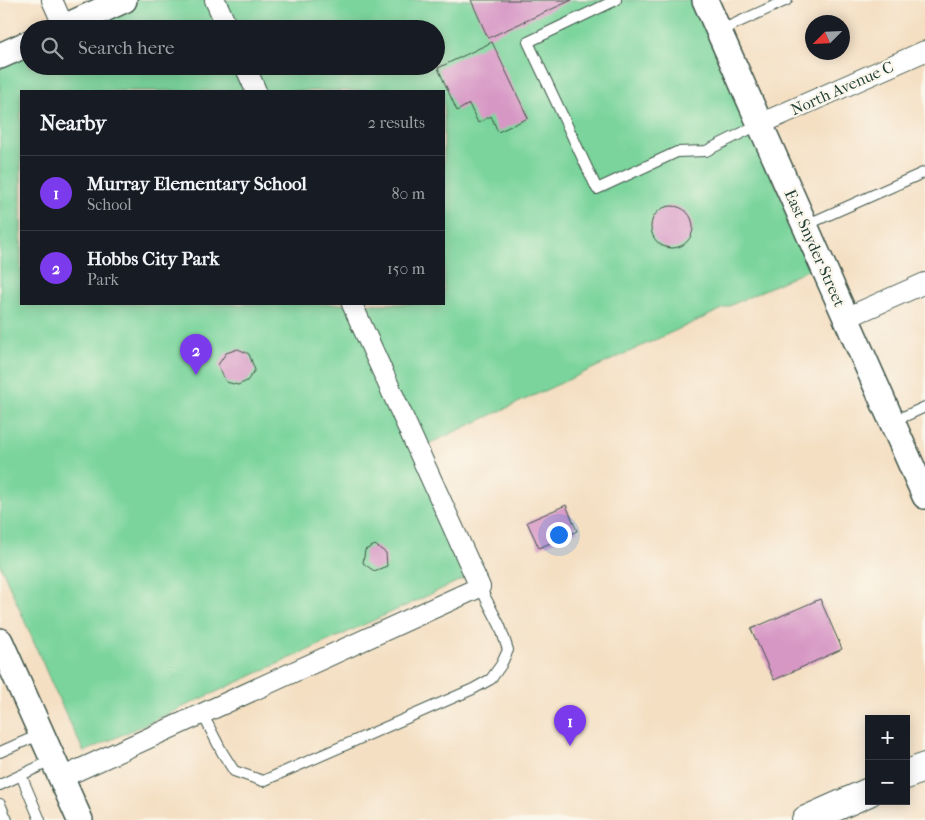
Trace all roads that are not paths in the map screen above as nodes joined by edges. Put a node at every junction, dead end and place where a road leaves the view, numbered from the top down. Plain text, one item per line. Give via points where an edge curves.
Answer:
1 (52, 0) edge
2 (124, 0) edge
3 (215, 0) edge
4 (616, 0) edge
5 (705, 0) edge
6 (787, 0) edge
7 (59, 20) edge
8 (80, 20) edge
9 (224, 20) edge
10 (719, 31) junction
11 (20, 47) edge
12 (925, 51) edge
13 (0, 56) edge
14 (249, 75) edge
15 (256, 90) edge
16 (760, 124) junction
17 (925, 172) edge
18 (805, 225) junction
19 (925, 283) edge
20 (352, 305) edge
21 (846, 318) junction
22 (925, 407) edge
23 (892, 422) junction
24 (925, 496) edge
25 (480, 587) junction
26 (0, 641) edge
27 (202, 714) junction
28 (41, 734) junction
29 (0, 752) edge
30 (925, 767) edge
31 (57, 769) junction
32 (910, 773) edge
33 (21, 775) junction
34 (0, 785) edge
35 (865, 794) edge
36 (0, 804) edge
37 (7, 820) edge
38 (40, 820) edge
39 (80, 820) edge
40 (806, 820) edge

1 - 7 street
2 - 8 street
3 - 9 street
4 - 16 lane via 528,42 597,188 677,152 706,151
5 - 10 street, East Snyder Street
6 - 10 lane
10 - 16 street, East Snyder Street
11 - 13 street
12 - 16 street, North Avenue C
14 - 15 street
16 - 18 street, East Snyder Street
17 - 18 lane
18 - 21 street, East Snyder Street
19 - 21 street
20 - 25 street
21 - 23 street, East Snyder Street
22 - 23 lane
23 - 24 street, East Snyder Street
25 - 27 street
25 - 27 lane via 508,650 490,679 473,689 263,781 234,772
26 - 28 street
27 - 31 street
28 - 29 lane
28 - 31 street
30 - 32 main road
31 - 33 lane
31 - 39 street
33 - 34 lane
33 - 38 lane
35 - 40 main road
36 - 37 lane

